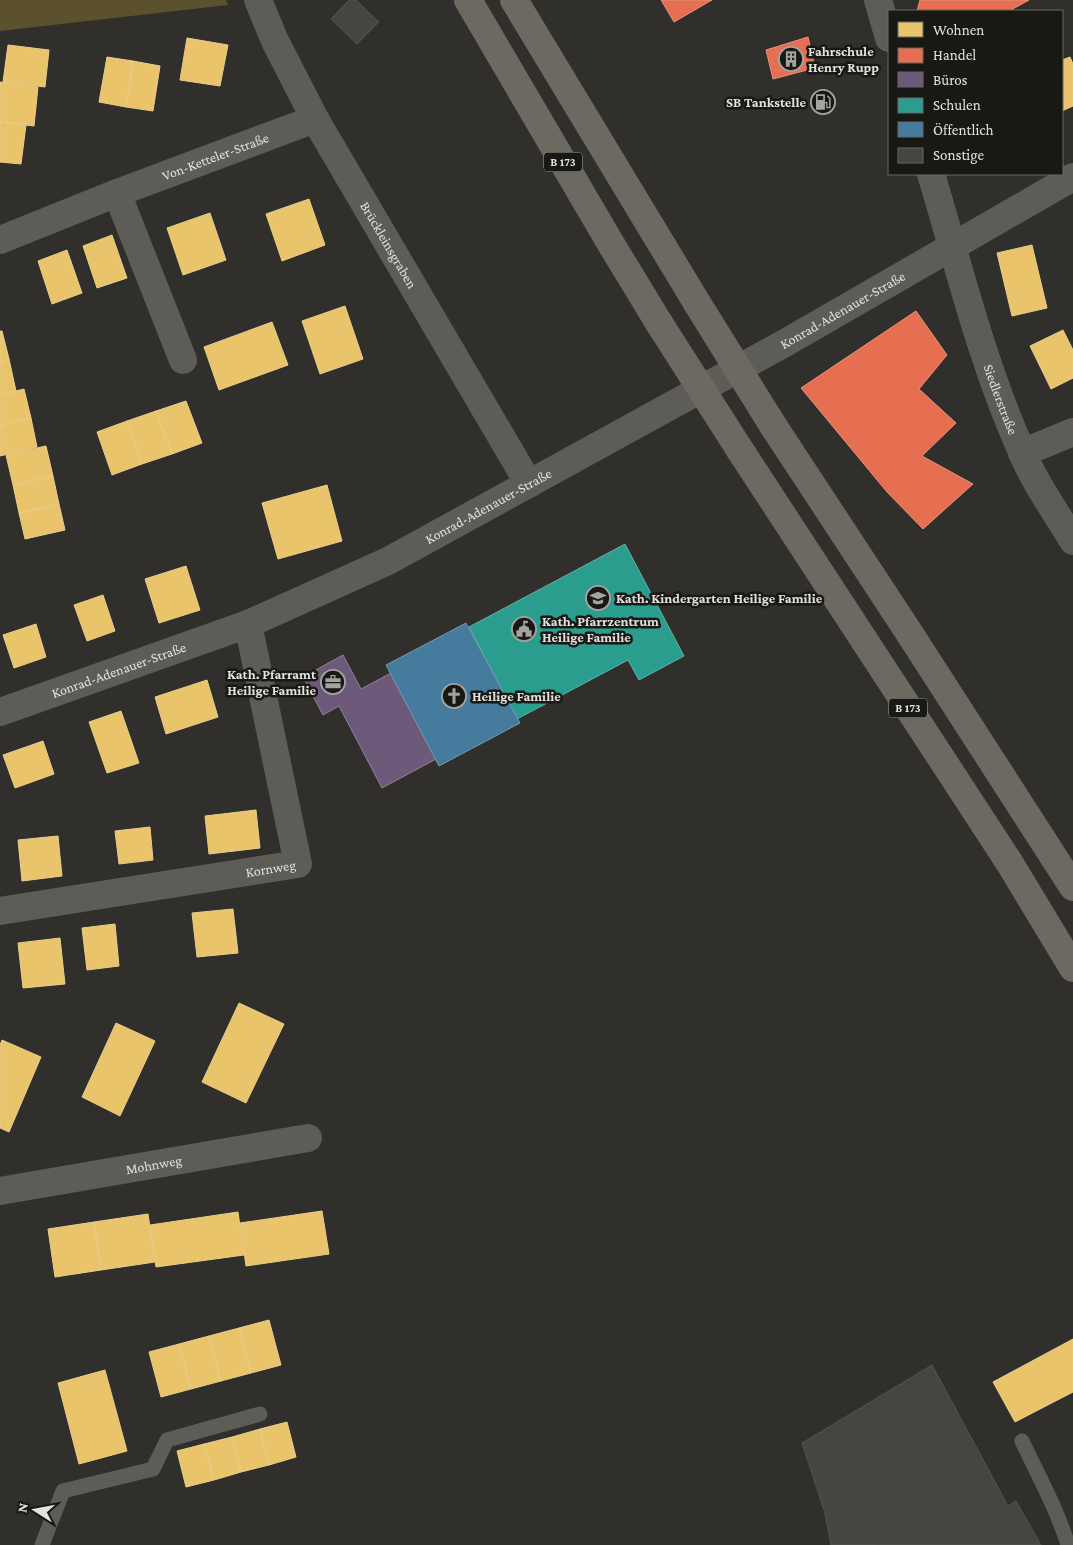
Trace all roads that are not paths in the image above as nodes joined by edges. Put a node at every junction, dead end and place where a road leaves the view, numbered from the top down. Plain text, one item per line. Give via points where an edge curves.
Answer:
1 (258, 0) edge
2 (468, 0) edge
3 (514, 0) edge
4 (878, 0) edge
5 (888, 35) edge
6 (315, 119) junction
7 (931, 175) edge
8 (1073, 177) edge
9 (117, 193) junction
10 (0, 240) edge
11 (952, 247) junction
12 (183, 360) dead end
13 (1073, 432) edge
14 (1022, 453) junction
15 (529, 484) junction
16 (1073, 542) edge
17 (248, 624) junction
18 (0, 712) edge
19 (1073, 887) edge
20 (0, 911) edge
21 (1073, 968) edge
22 (308, 1138) dead end
23 (0, 1191) edge
24 (260, 1414) dead end
25 (1022, 1441) dead end
26 (42, 1545) edge
27 (1068, 1545) edge

1 - 6 street, Brückleinsgraben
2 - 21 highway, B 173, bridge via 659,323 1009,862
3 - 19 highway, B 173, bridge via 774,427
4 - 5 street
6 - 9 street, Von-Ketteler-Straße
6 - 15 street, Brückleinsgraben
7 - 11 street, Siedlerstraße
8 - 11 street, Konrad-Adenauer-Straße
9 - 10 street, Von-Ketteler-Straße
9 - 12 street
11 - 14 street, Siedlerstraße via 991,374
11 - 15 street, Konrad-Adenauer-Straße
13 - 14 street
14 - 16 street, Siedlerstraße
15 - 17 street, Konrad-Adenauer-Straße via 388,562
17 - 18 street, Konrad-Adenauer-Straße
17 - 20 street, Kornweg via 298,864
22 - 23 street, Mohnweg
24 - 26 lane via 167,1440 153,1469 63,1491
25 - 27 lane

